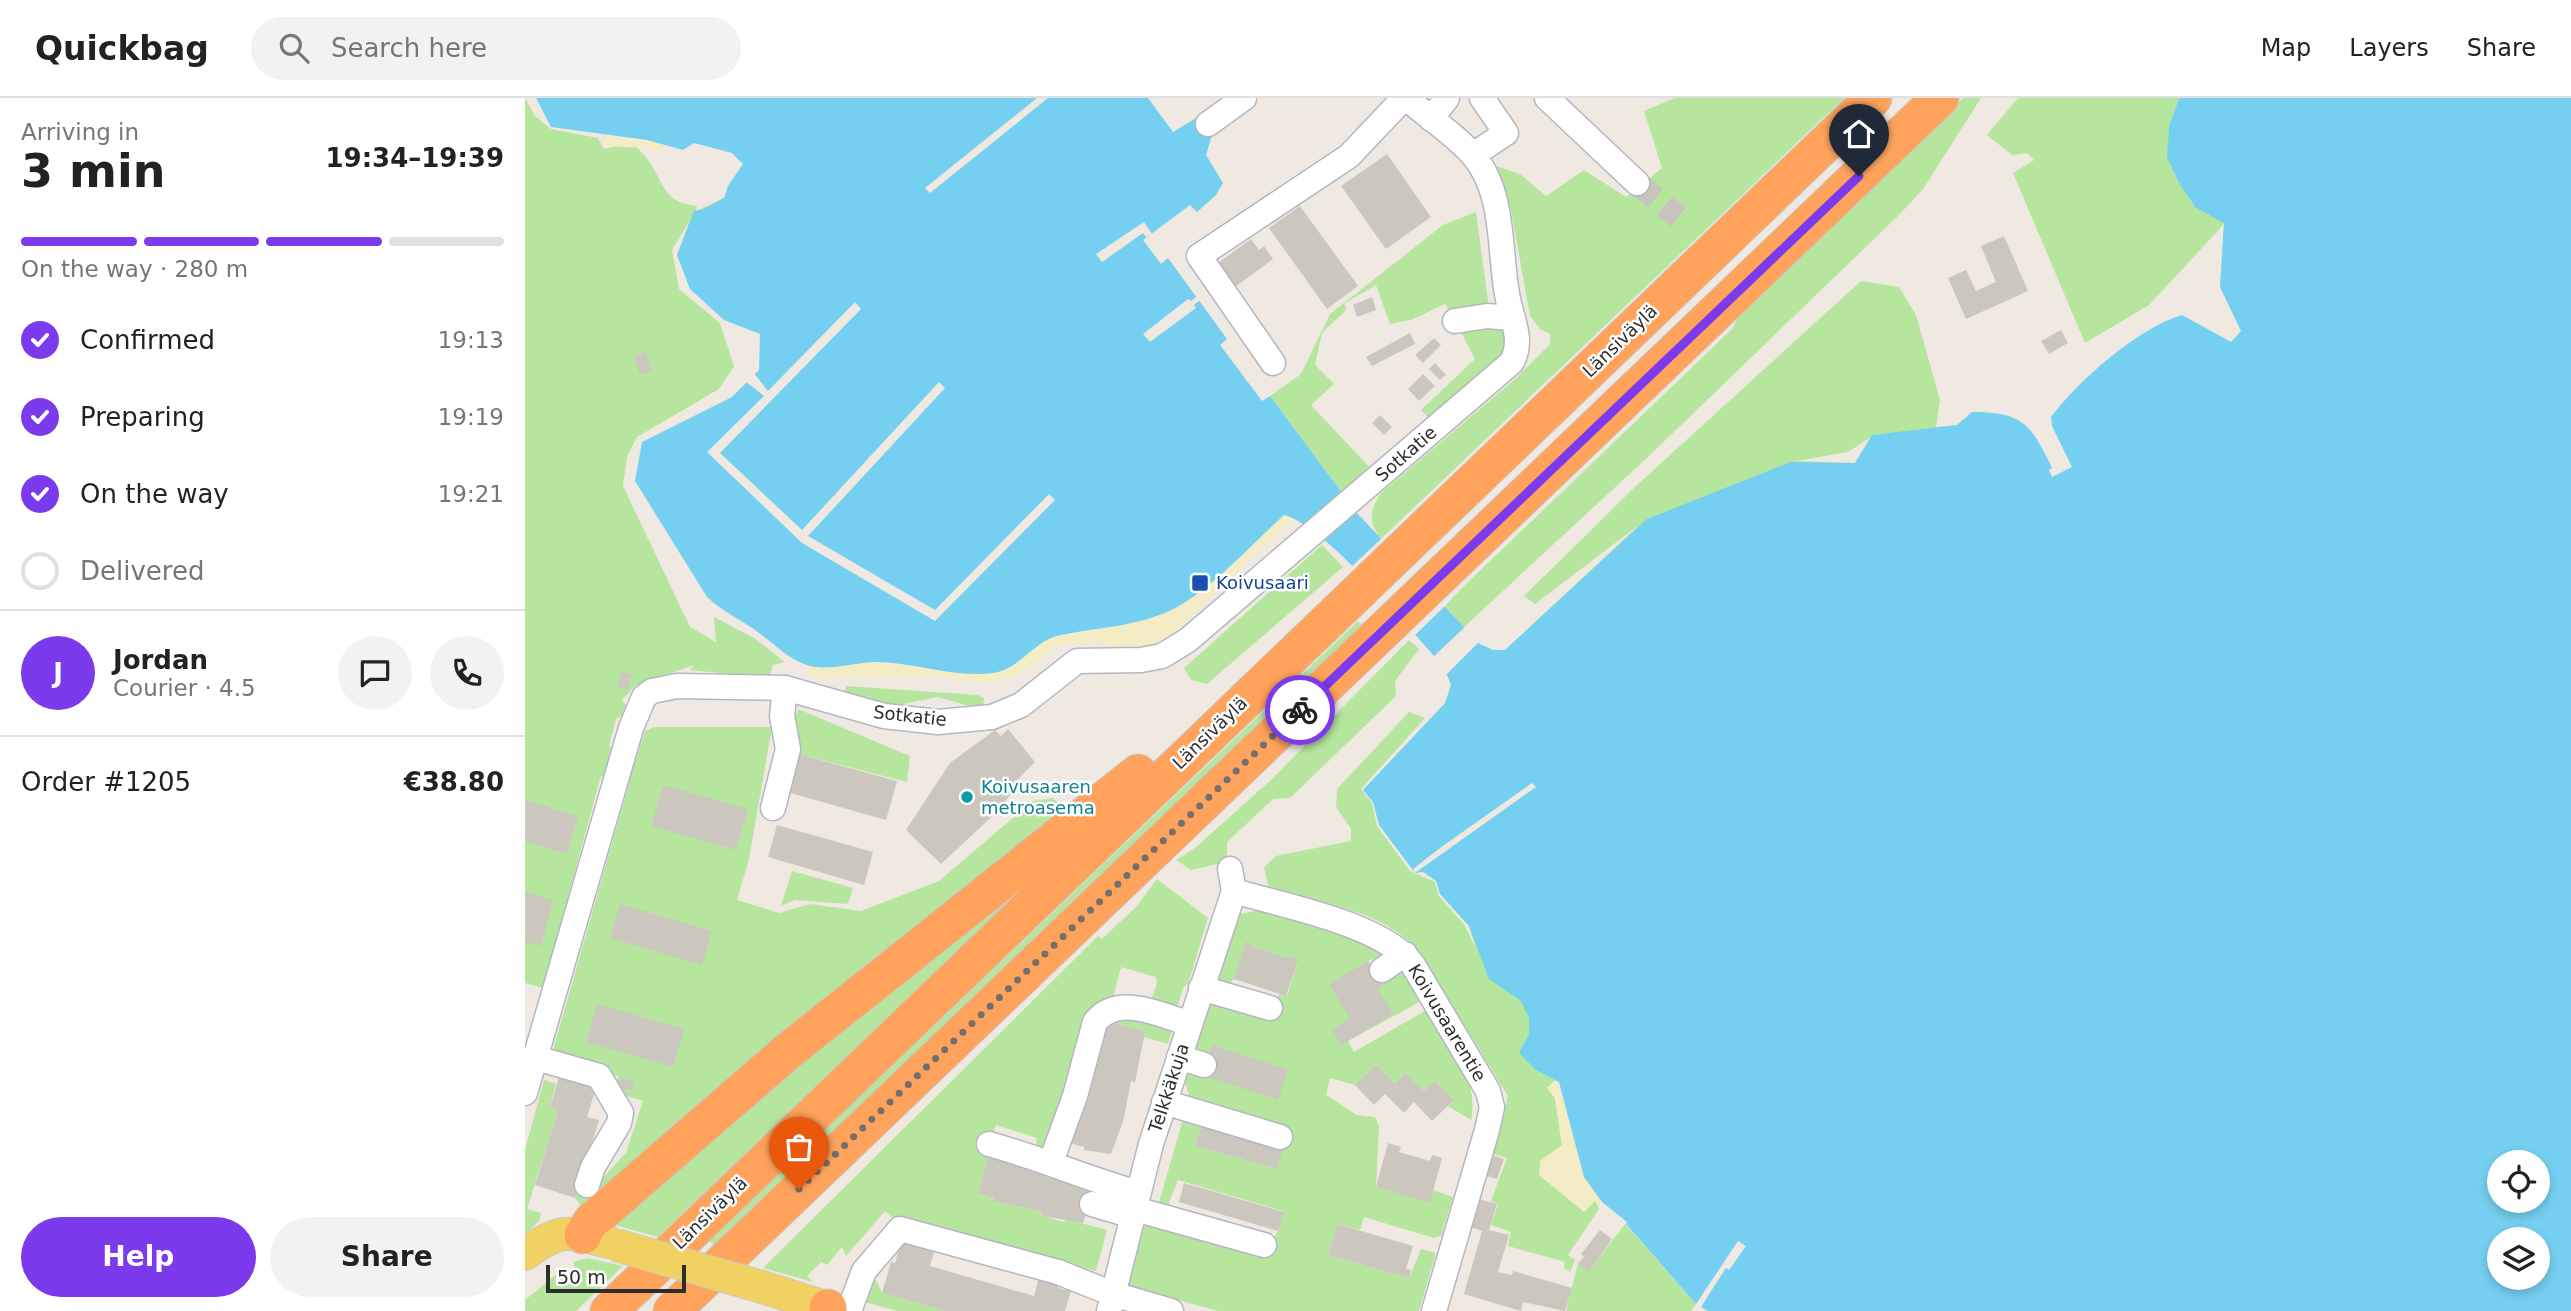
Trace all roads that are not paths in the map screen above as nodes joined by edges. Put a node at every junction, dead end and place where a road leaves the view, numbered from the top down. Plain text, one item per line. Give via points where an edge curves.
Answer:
1 (1244, 98) edge
2 (1405, 98) edge
3 (1447, 98) edge
4 (1482, 98) edge
5 (1546, 98) edge
6 (1873, 98) edge
7 (1940, 98) edge
8 (1430, 119) junction
9 (1208, 124) dead end
10 (1473, 155) junction
11 (1637, 183) tunnel mouth
12 (1513, 318) junction
13 (1455, 321) dead end
14 (1273, 363) dead end
15 (1370, 581) junction
16 (1401, 613) junction
17 (1296, 652) junction
18 (785, 688) junction
19 (773, 808) dead end
20 (1232, 880) joint
21 (1405, 954) junction
22 (1382, 970) dead end
23 (1201, 988) junction
24 (1270, 1008) dead end
25 (1190, 1024) junction
26 (1179, 1057) junction
27 (535, 1058) junction
28 (1204, 1065) dead end
29 (525, 1093) edge
30 (1164, 1102) junction
31 (1280, 1137) dead end
32 (989, 1144) dead end
33 (1051, 1162) junction
34 (587, 1185) dead end
35 (1092, 1205) dead end
36 (1135, 1206) junction
37 (600, 1240) junction
38 (1263, 1245) dead end
39 (525, 1254) edge
40 (525, 1276) edge
41 (1111, 1303) edge
42 (680, 1306) edge
43 (836, 1310) edge
44 (609, 1311) edge
45 (1171, 1311) edge
46 (1434, 1311) edge

1 - 9 street
2 - 8 street
2 - 14 street via 1349,156 1199,256
3 - 8 street
4 - 10 street via 1506,133
5 - 11 street
6 - 15 highway, Länsiväylä
7 - 16 highway
8 - 10 street
10 - 12 street via 1496,211
12 - 13 street
12 - 18 street, Sotkatie via 1518,341 1512,362 1188,640 1162,656 1077,661 1021,705 992,717 938,722 884,716
15 - 16 street
15 - 17 highway, Länsiväylä
16 - 42 highway
17 - 37 highway via 1225,693 1141,770 787,1052 592,1221
17 - 44 highway, Länsiväylä
18 - 19 street via 782,716 788,749
18 - 27 street, Sotkatie via 677,686 644,697
20 - 21 street, Koivusaarentie via 1383,938
20 - 23 street, Telkkäkuja
21 - 22 street
21 - 46 street, Koivusaarentie via 1488,1091 1492,1107
23 - 24 street
23 - 25 street, Telkkäkuja
25 - 26 street, Telkkäkuja
25 - 33 street via 1131,1007 1100,1016
26 - 28 street
26 - 30 street, Telkkäkuja
27 - 29 street, Sotkatie
27 - 34 street via 599,1076 621,1113
30 - 31 street
30 - 36 street, Telkkäkuja
32 - 33 street
33 - 36 street via 1095,1181
35 - 36 street
36 - 38 street
36 - 41 street, Telkkäkuja
37 - 39 main road via 559,1233
37 - 40 main road
37 - 43 main road, bridge
41 - 43 street via 1058,1272 900,1229
41 - 45 street

